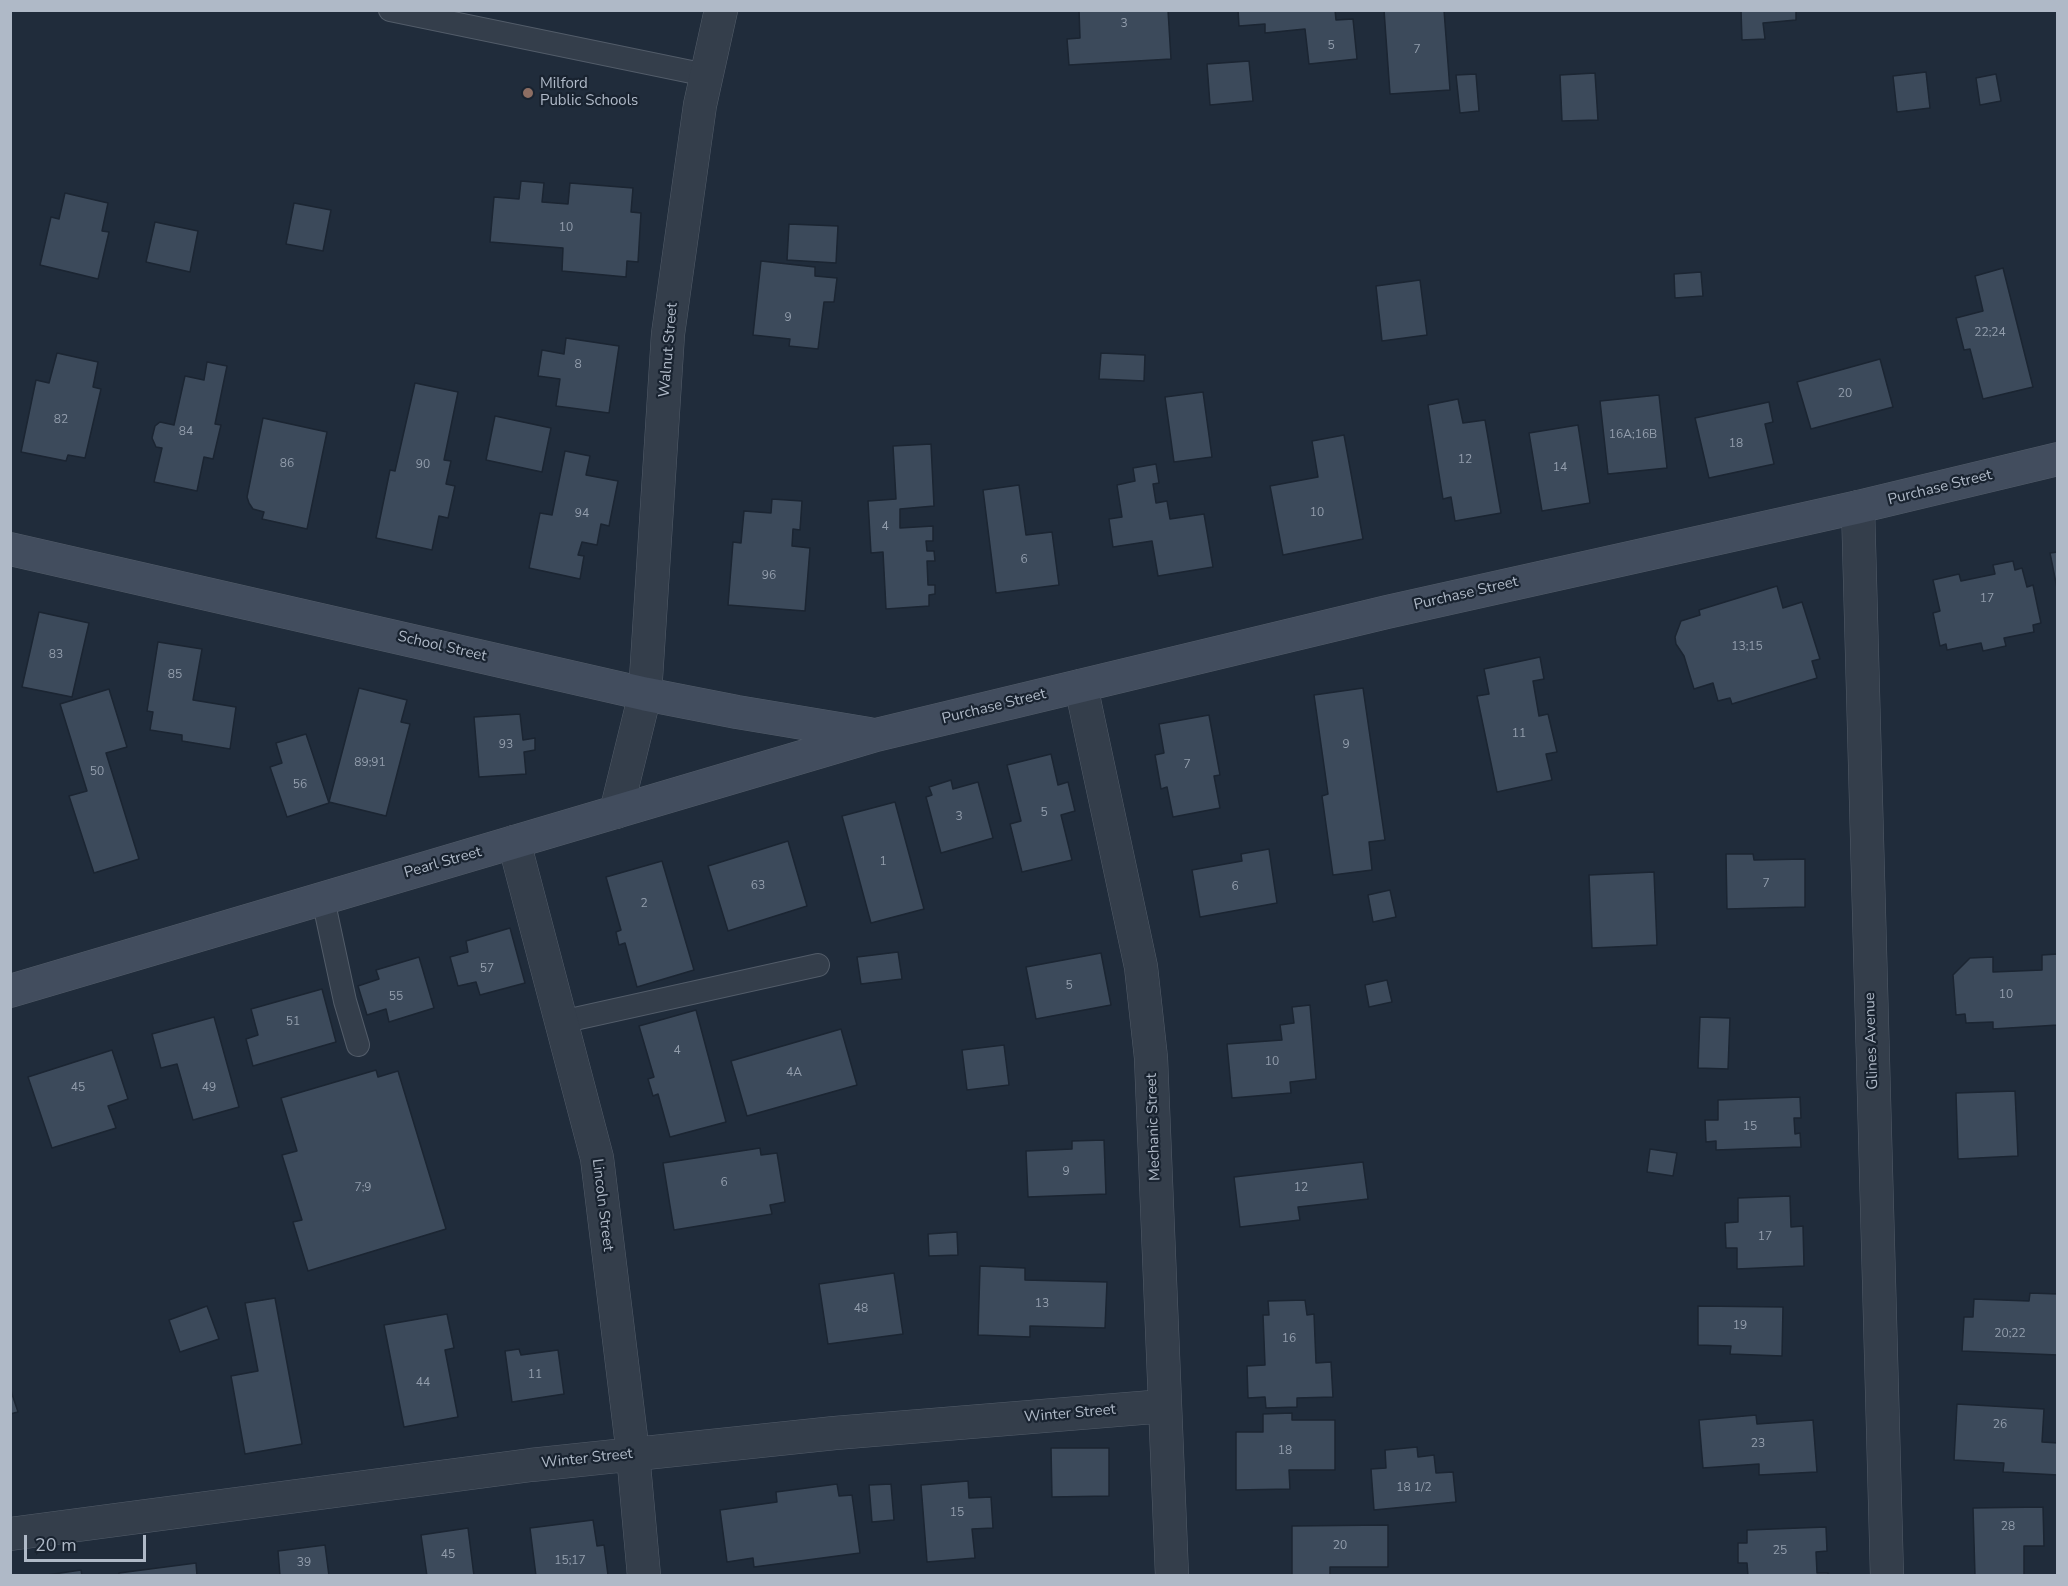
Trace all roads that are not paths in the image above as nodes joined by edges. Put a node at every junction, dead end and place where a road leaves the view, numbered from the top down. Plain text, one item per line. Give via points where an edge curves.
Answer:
1 (390, 10) edge
2 (721, 10) edge
3 (706, 75) junction
4 (2058, 459) edge
5 (1858, 507) junction
6 (10, 549) edge
7 (1081, 686) junction
8 (645, 694) junction
9 (876, 735) junction
10 (616, 812) junction
11 (514, 842) junction
12 (323, 899) junction
13 (818, 965) dead end
14 (10, 991) edge
15 (561, 1022) junction
16 (358, 1045) dead end
17 (1165, 1406) junction
18 (633, 1454) junction
19 (10, 1534) edge
20 (644, 1575) edge
21 (1172, 1575) edge
22 (1887, 1575) edge

1 - 3 lane
2 - 3 street, Walnut Street
3 - 8 street, Walnut Street via 668,334
4 - 5 main road, Purchase Street
5 - 7 main road, Purchase Street via 1399,609
5 - 22 street, Glines Avenue
6 - 8 main road, School Street
7 - 9 main road, Purchase Street
7 - 17 street, Mechanic Street via 1141,967 1151,1058
8 - 9 main road, School Street
8 - 10 street, Walnut Street
9 - 10 main road, Pearl Street
10 - 11 main road, Pearl Street
11 - 12 main road, Pearl Street
11 - 15 street, Lincoln Street
12 - 14 main road, Pearl Street
12 - 16 lane
13 - 15 lane
15 - 18 street, Lincoln Street via 597,1158
17 - 18 street, Winter Street
17 - 21 street, Mechanic Street
18 - 19 street, Winter Street
18 - 20 street, Lincoln Street

